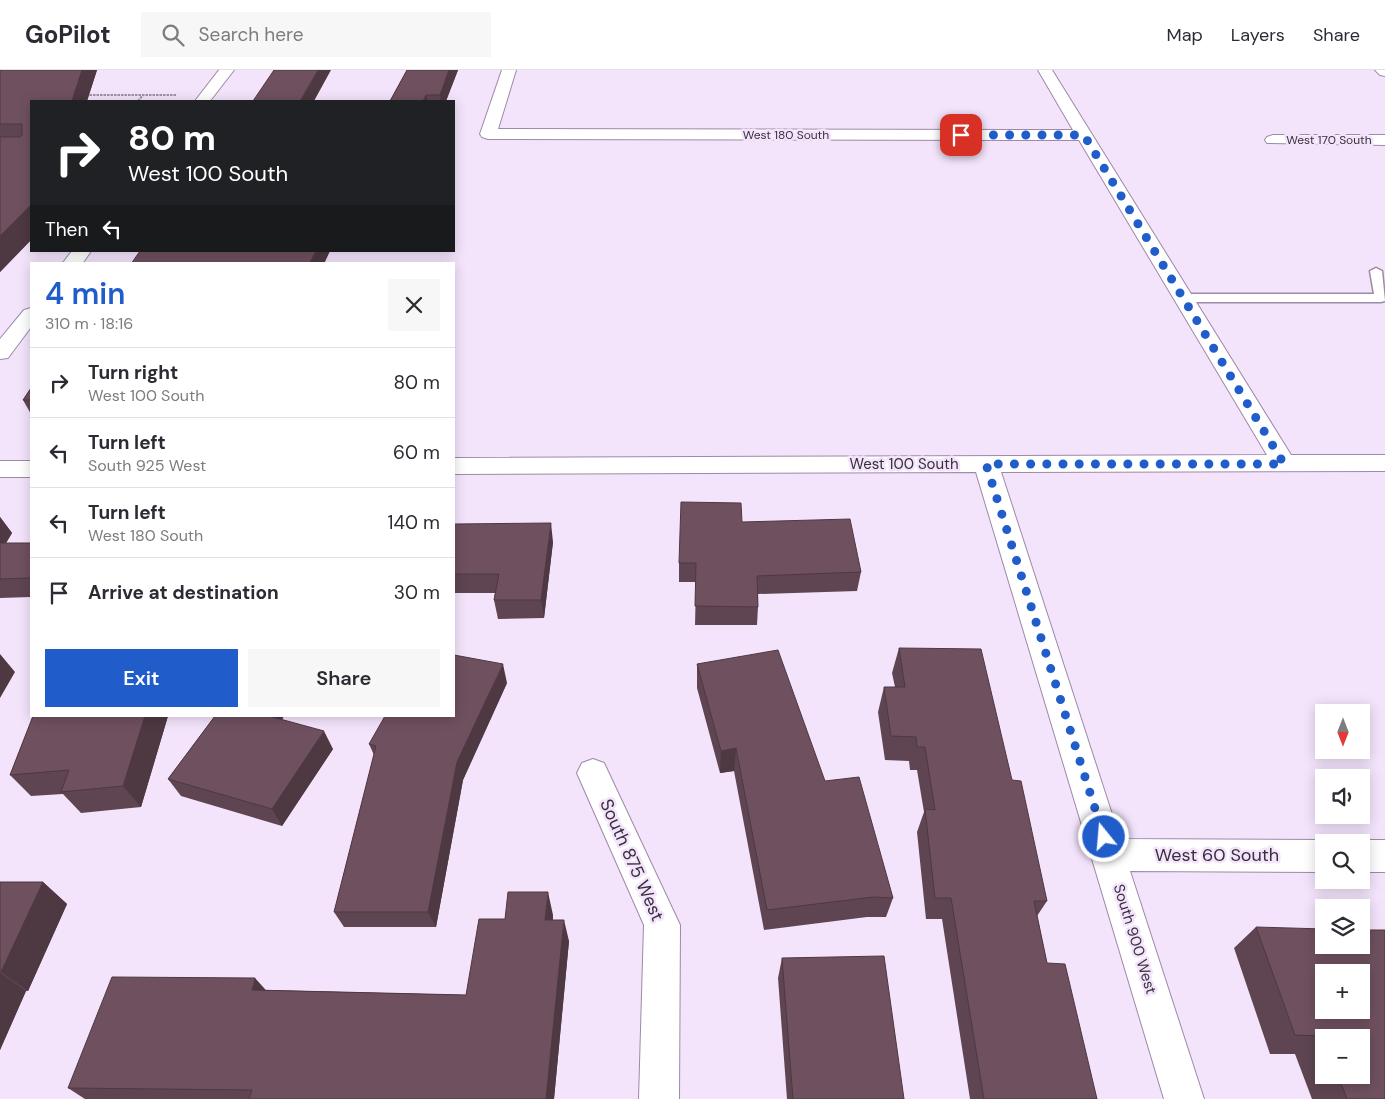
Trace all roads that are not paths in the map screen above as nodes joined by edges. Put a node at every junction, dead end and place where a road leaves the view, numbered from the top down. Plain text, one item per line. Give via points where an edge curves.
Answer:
1 (227, 70) edge
2 (509, 70) edge
3 (1045, 70) edge
4 (203, 100) edge
5 (1084, 135) junction
6 (1273, 140) dead end
7 (1385, 140) edge
8 (81, 252) edge
9 (74, 262) edge
10 (1376, 271) dead end
11 (1183, 298) junction
12 (30, 315) edge
13 (0, 353) edge
14 (1385, 463) edge
15 (986, 464) junction
16 (1284, 464) junction
17 (455, 466) edge
18 (0, 469) edge
19 (30, 469) edge
20 (593, 773) dead end
21 (1109, 855) junction
22 (1315, 856) edge
23 (1370, 856) edge
24 (1385, 856) edge
25 (659, 1099) edge
26 (1184, 1099) edge

1 - 4 street
2 - 5 street, West 180 South via 488,134
3 - 5 street
5 - 11 street
6 - 7 street, West 170 South
8 - 9 street
10 - 11 lane via 1381,298
11 - 16 street
12 - 13 street
14 - 16 street, West 100 South
15 - 16 street, West 100 South
15 - 17 street, West 100 South
15 - 21 street, South 900 West
18 - 19 street
20 - 25 street, South 875 West via 662,925
21 - 22 street, West 60 South
21 - 26 street, South 900 West
23 - 24 street

